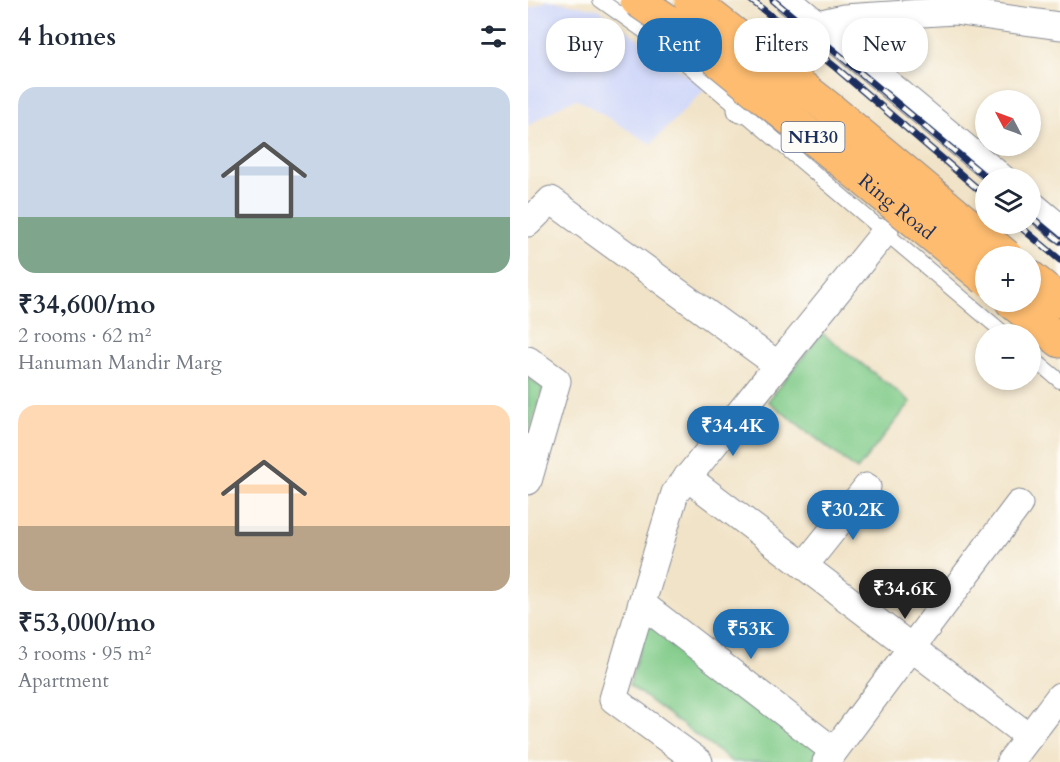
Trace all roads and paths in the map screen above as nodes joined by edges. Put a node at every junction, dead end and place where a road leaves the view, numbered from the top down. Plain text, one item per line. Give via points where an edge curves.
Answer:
1 (600, 0) edge
2 (637, 0) edge
3 (691, 0) edge
4 (788, 0) edge
5 (1017, 10) edge
6 (810, 18) edge
7 (830, 21) edge
8 (1060, 26) edge
9 (830, 34) edge
10 (775, 72) edge
11 (741, 109) junction
12 (990, 168) edge
13 (1041, 212) edge
14 (528, 223) edge
15 (1060, 228) edge
16 (885, 232) junction
17 (994, 246) edge
18 (975, 270) edge
19 (1041, 286) edge
20 (1060, 301) edge
21 (1024, 312) edge
22 (993, 324) edge
23 (1060, 341) edge
24 (528, 360) edge
25 (778, 364) junction
26 (1041, 365) edge
27 (1060, 381) edge
28 (687, 477) junction
29 (528, 481) edge
30 (867, 487) dead end
31 (1019, 504) dead end
32 (804, 566) junction
33 (642, 604) junction
34 (912, 648) junction
35 (1060, 696) edge
36 (1029, 737) junction
37 (830, 757) edge
38 (699, 762) edge
39 (1010, 762) edge

1 - 11 lane via 665,46
2 - 18 highway, Ring Road / NH30, bridge via 689,36
3 - 17 highway, Ring Road / NH30, bridge
4 - 6 street
5 - 7 street
5 - 8 street
9 - 12 street
10 - 11 street
11 - 16 lane
13 - 15 street
14 - 25 street via 552,200
16 - 22 lane
16 - 25 street
19 - 20 highway
21 - 23 highway
24 - 29 street via 557,381
25 - 28 street
26 - 27 lane
28 - 32 street
28 - 33 street via 675,493
30 - 32 street
31 - 34 street
32 - 34 street
33 - 37 street
33 - 38 street via 613,699
34 - 36 street
34 - 37 street
35 - 36 street
36 - 39 street

